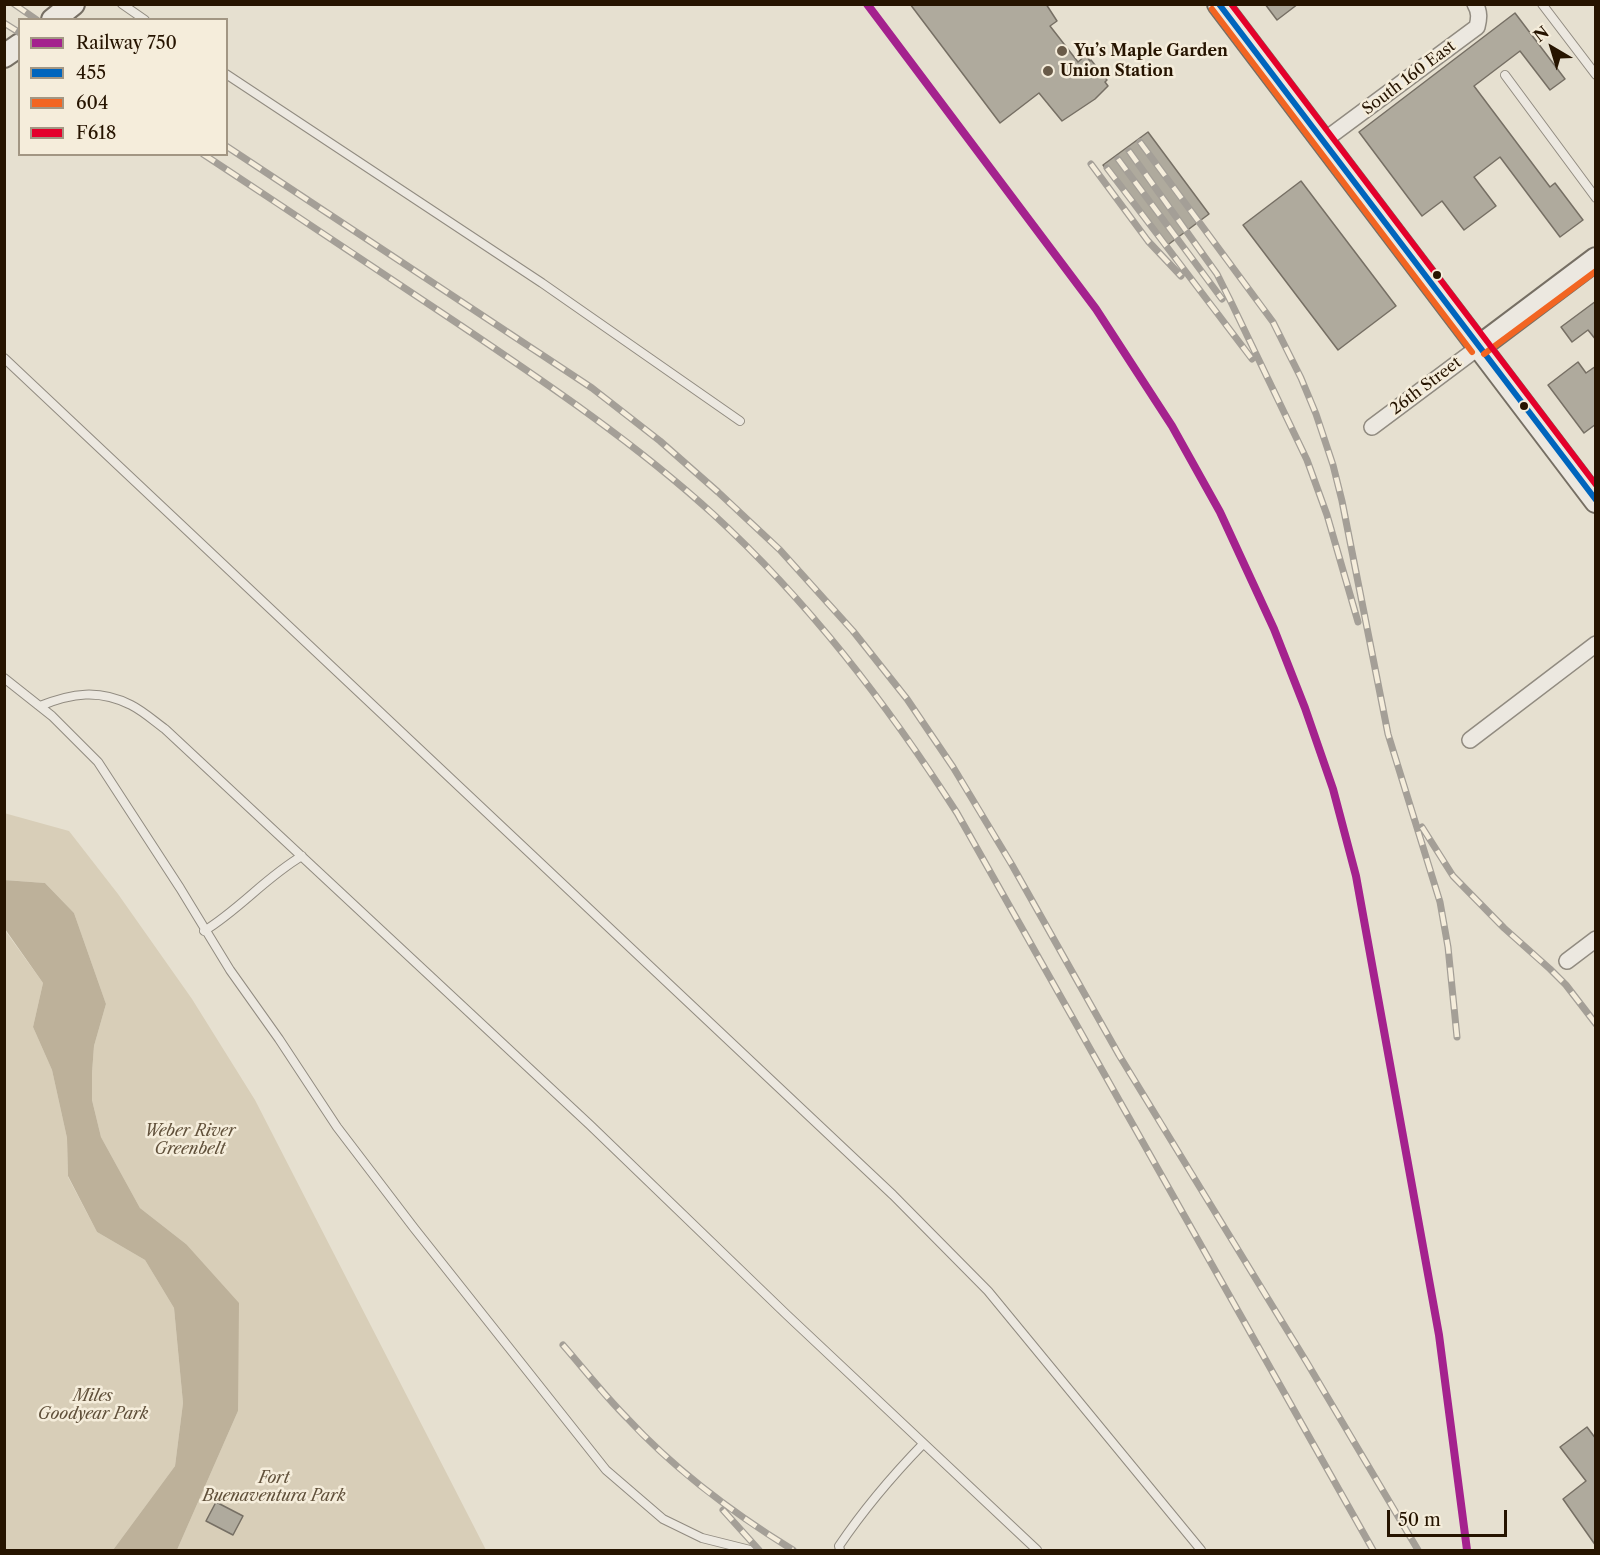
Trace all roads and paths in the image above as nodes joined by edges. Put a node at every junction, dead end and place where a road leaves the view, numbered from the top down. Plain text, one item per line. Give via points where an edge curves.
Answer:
1 (73, 4) edge
2 (122, 4) edge
3 (1219, 4) edge
4 (1474, 4) edge
5 (1542, 4) edge
6 (56, 18) edge
7 (142, 18) edge
8 (18, 46) edge
9 (4, 56) edge
10 (228, 75) edge
11 (1504, 75) dead end
12 (1596, 75) edge
13 (1322, 142) junction
14 (1596, 198) edge
15 (1596, 259) edge
16 (1479, 347) junction
17 (4, 358) edge
18 (740, 422) dead end
19 (1372, 427) dead end
20 (1596, 501) edge
21 (1596, 644) edge
22 (4, 678) edge
23 (40, 706) junction
24 (1470, 740) dead end
25 (302, 856) junction
26 (204, 931) junction
27 (1596, 939) edge
28 (1567, 961) dead end
29 (923, 1444) junction
30 (737, 1549) edge
31 (750, 1551) edge
32 (840, 1551) edge
33 (1037, 1551) edge
34 (1201, 1551) edge

1 - 6 main road
2 - 7 lane
3 - 13 main road
4 - 13 street, South 160 East via 1478,9 1477,27
5 - 12 lane
8 - 9 main road
10 - 18 lane via 542,284
11 - 14 lane
13 - 16 main road
15 - 16 main road, 26th Street
16 - 19 street, 26th Street
16 - 20 main road
17 - 34 lane via 893,1195 988,1291
21 - 24 street
22 - 23 lane
23 - 25 lane via 65,696 95,693 131,705 165,729
23 - 26 lane via 98,762
25 - 26 lane
25 - 29 lane
26 - 30 lane via 337,1127 606,1470 663,1520
27 - 28 street
29 - 32 lane via 851,1528 839,1546
29 - 33 lane
30 - 31 lane

